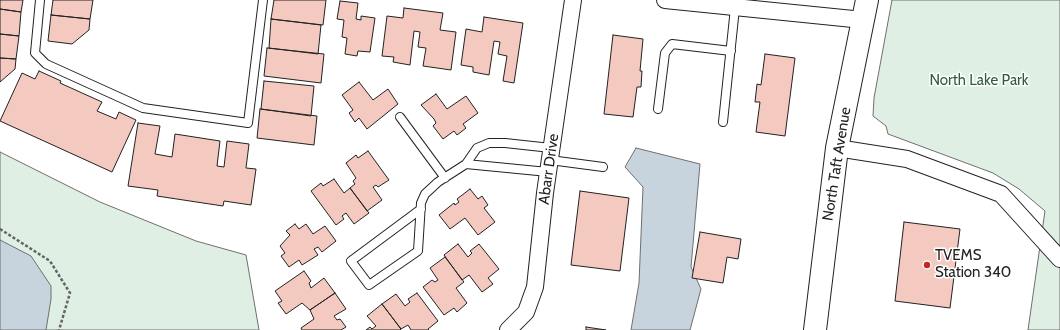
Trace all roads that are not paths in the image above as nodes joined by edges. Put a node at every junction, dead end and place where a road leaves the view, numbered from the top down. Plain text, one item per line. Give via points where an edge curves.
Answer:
1 (40, 0) edge
2 (262, 0) edge
3 (573, 0) edge
4 (665, 0) edge
5 (735, 8) junction
6 (865, 10) edge
7 (731, 51) junction
8 (658, 109) dead end
9 (400, 117) dead end
10 (723, 122) dead end
11 (837, 148) junction
12 (550, 160) junction
13 (466, 164) junction
14 (603, 167) dead end
15 (445, 178) junction
16 (421, 209) junction
17 (1060, 258) edge
18 (508, 330) edge
19 (815, 330) edge

1 - 2 lane via 35,53 46,64 143,108 248,123
3 - 12 street, Abarr Drive
4 - 5 street
5 - 6 street
5 - 7 lane
6 - 11 main road, North Taft Avenue
7 - 8 lane via 672,44 665,53
7 - 10 lane
9 - 15 lane
11 - 17 street via 908,159 1001,194
11 - 19 main road, North Taft Avenue
12 - 13 lane
12 - 13 lane via 505,143 489,143 477,148
12 - 14 lane
12 - 18 street, Abarr Drive via 534,292 526,312
13 - 15 lane
15 - 16 lane via 426,194 421,202
16 - 16 lane via 418,251 369,285 351,261

